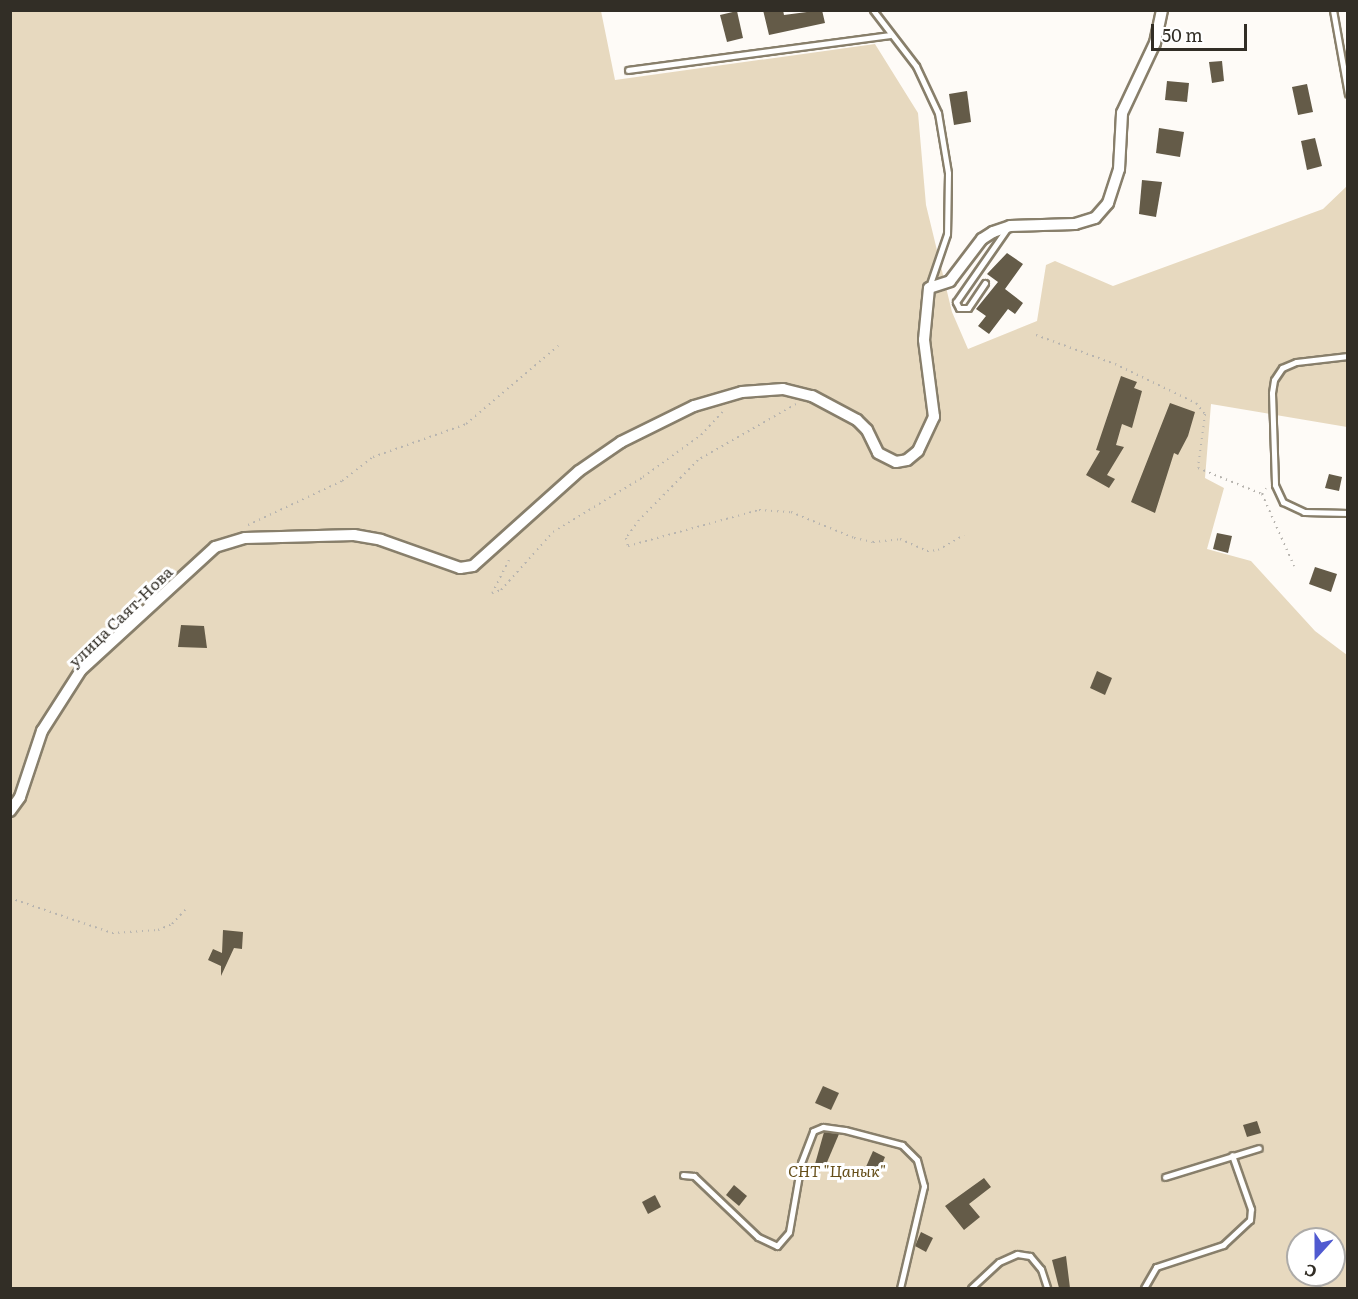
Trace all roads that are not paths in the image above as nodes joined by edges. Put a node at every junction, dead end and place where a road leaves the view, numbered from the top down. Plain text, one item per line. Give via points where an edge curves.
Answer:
1 (873, 10) edge
2 (1162, 10) edge
3 (1333, 10) edge
4 (890, 35) junction
5 (628, 70) dead end
6 (1347, 94) edge
7 (1010, 226) junction
8 (985, 283) dead end
9 (929, 288) junction
10 (1347, 356) edge
11 (1347, 513) edge
12 (10, 812) edge
13 (1259, 1148) dead end
14 (1232, 1155) junction
15 (683, 1175) dead end
16 (1165, 1177) dead end
17 (900, 1288) edge
18 (971, 1288) edge
19 (1047, 1288) edge
20 (1144, 1288) edge

1 - 4 lane
2 - 7 street via 1155,43 1122,113 1119,169 1108,203 1095,218 1075,224
3 - 6 lane
4 - 5 lane
4 - 9 lane via 916,66 938,113 948,172 947,234
7 - 8 lane via 956,302 959,308 968,308
7 - 9 street via 982,239 950,281
9 - 12 street, улица Саят-Нова via 924,340 934,417 918,451 896,462 878,453 867,430 857,420 812,396 783,389 742,392 694,406 621,442 579,471 473,566 460,568 381,540 354,535 245,538 215,547 81,670 42,731 20,797
10 - 11 lane via 1296,362 1282,368 1274,380 1274,473 1283,502 1304,512
13 - 14 lane
14 - 16 lane
14 - 20 lane via 1251,1209 1250,1220 1222,1245 1156,1267
15 - 17 lane via 694,1176 758,1237 777,1246 789,1232 801,1162 813,1131 823,1127 845,1130 902,1145 917,1160 924,1186
18 - 19 lane via 999,1262 1017,1254 1030,1256 1041,1269

